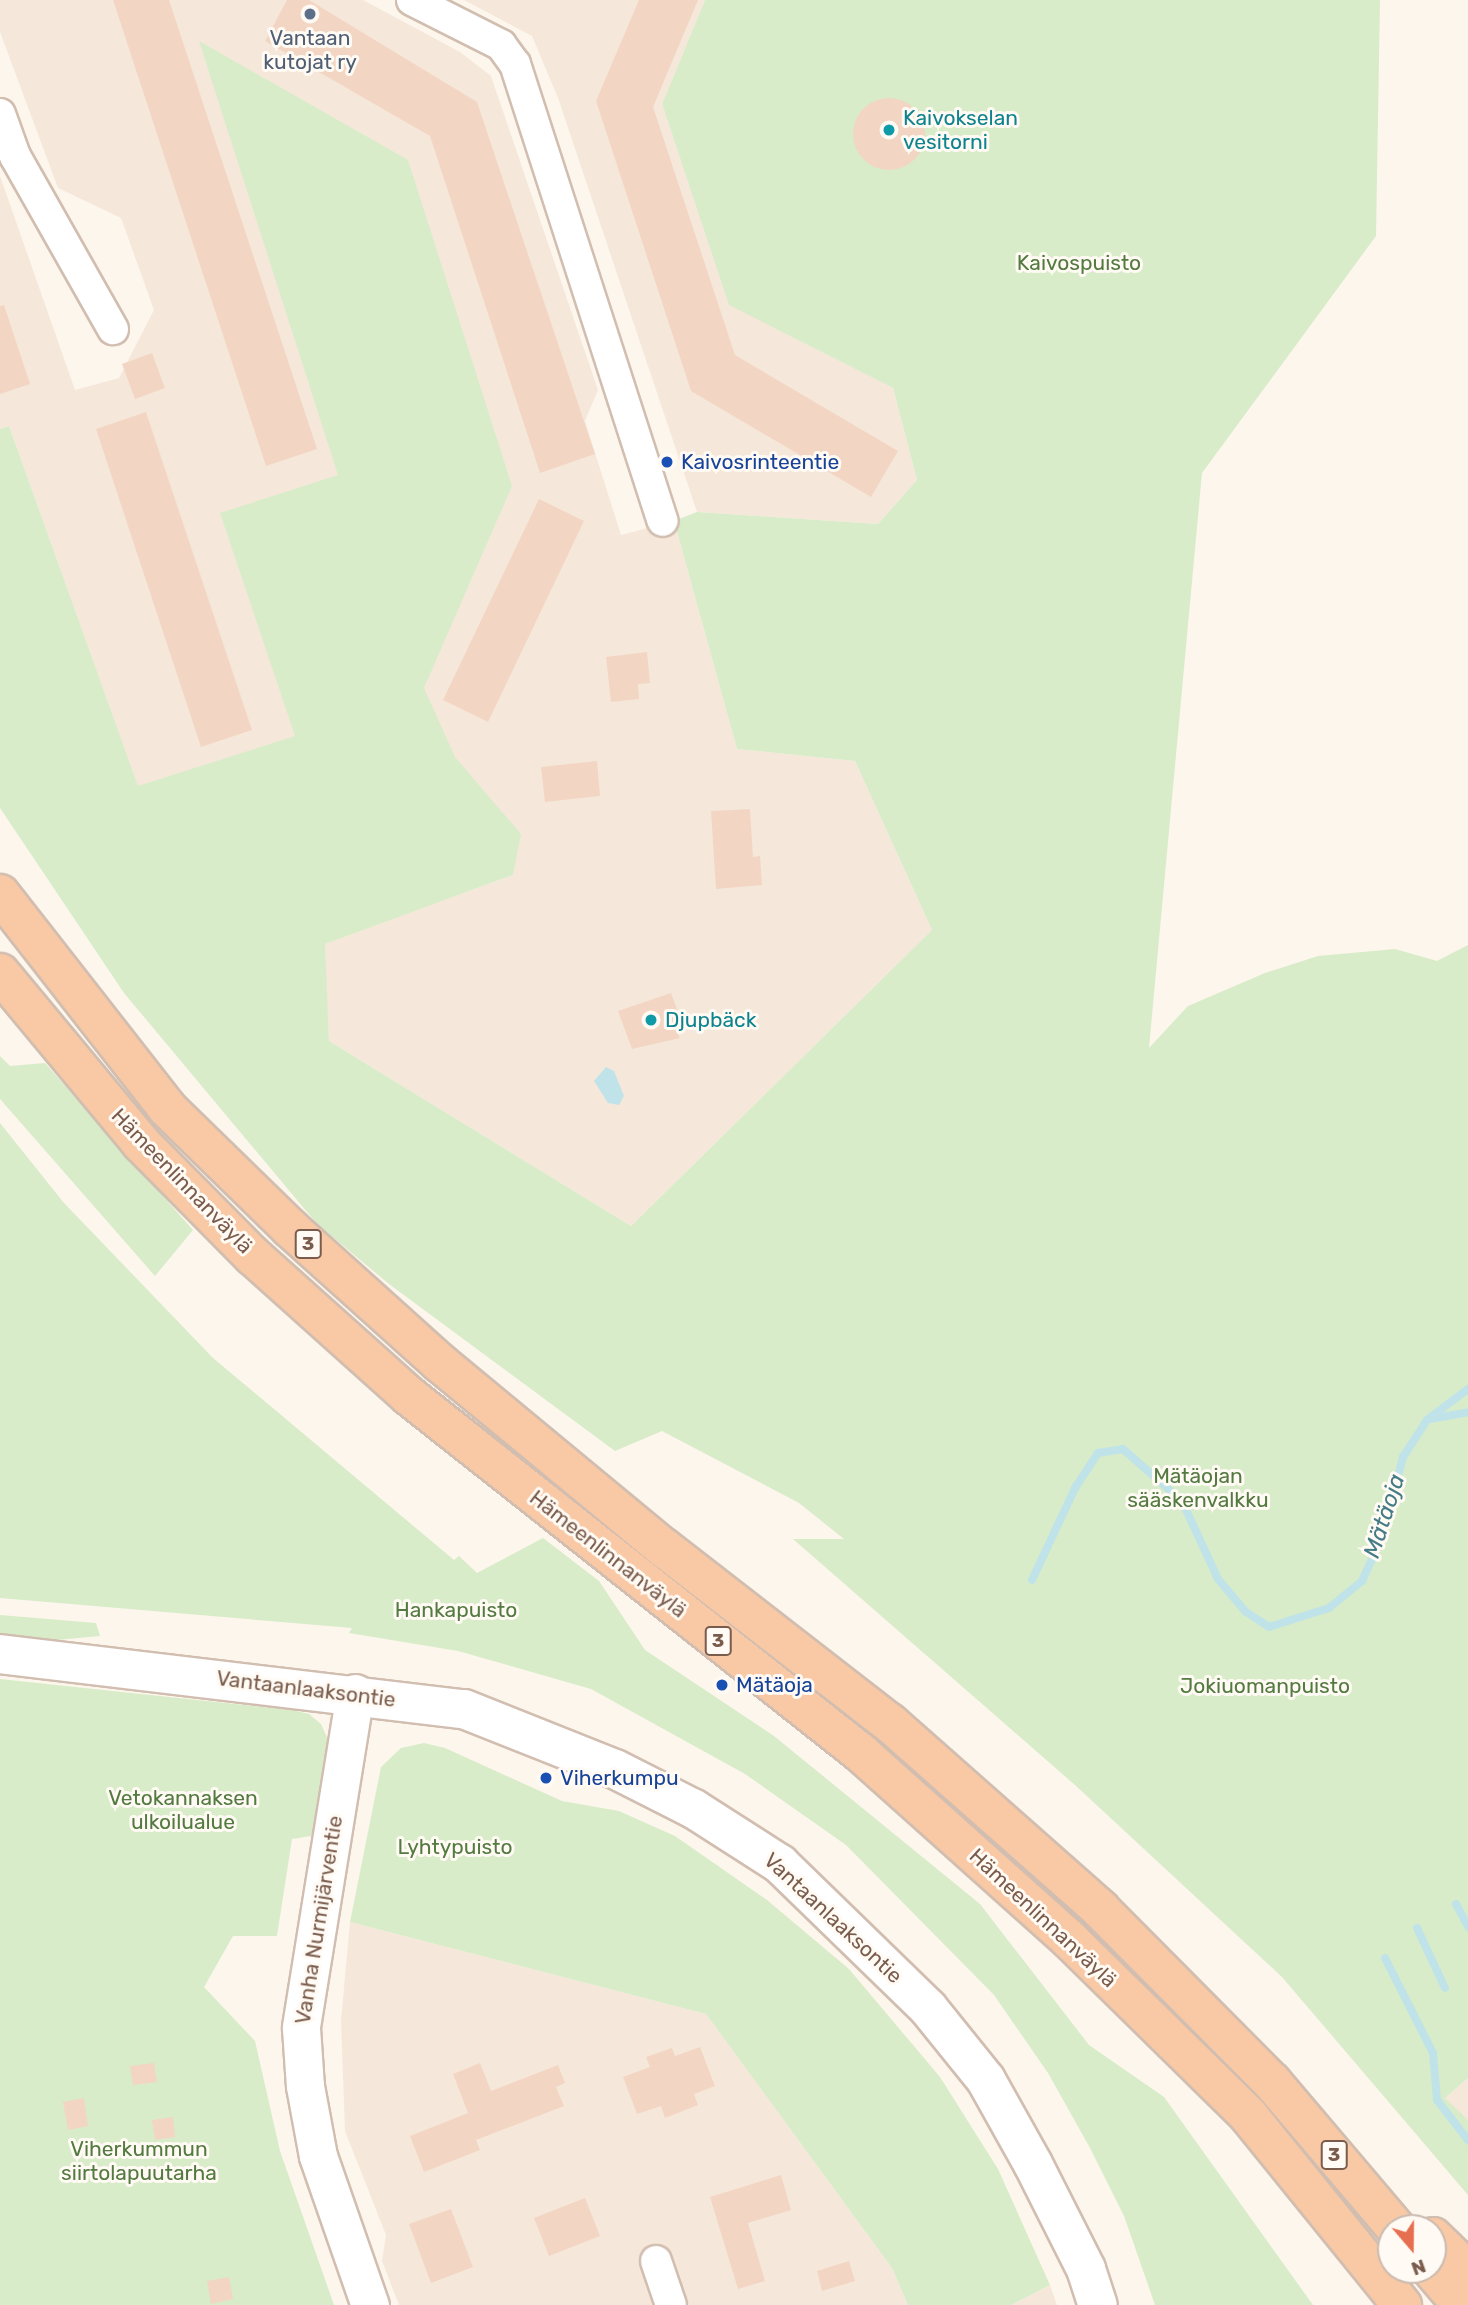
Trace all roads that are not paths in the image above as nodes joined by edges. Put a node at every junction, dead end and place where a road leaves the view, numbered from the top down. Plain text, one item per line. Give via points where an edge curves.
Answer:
1 (416, 1) edge
2 (0, 114) edge
3 (113, 329) dead end
4 (663, 521) dead end
5 (0, 894) edge
6 (0, 973) edge
7 (0, 1654) edge
8 (355, 1693) junction
9 (1272, 2082) junction
10 (1384, 2214) edge
11 (1409, 2214) edge
12 (1447, 2251) edge
13 (656, 2261) dead end
14 (1468, 2271) edge
15 (1444, 2284) edge
16 (370, 2305) edge
17 (671, 2305) edge
18 (1098, 2305) edge
19 (1402, 2305) edge
20 (1462, 2305) edge

1 - 4 street via 501,45 515,64
2 - 3 street via 15,156
5 - 9 highway, Hämeenlinnanväylä / 3 via 167,1108 290,1228 440,1363 621,1513 890,1723 1100,1909
6 - 19 highway, Hämeenlinnanväylä / 3 via 141,1143 253,1256 409,1396 861,1753 1069,1939 1248,2115
7 - 8 main road, Vantaanlaaksontie
8 - 16 street, Vanha Nurmijärventie via 301,2028 305,2086 318,2156
8 - 18 main road, Vantaanlaaksontie via 464,1709 534,1734 694,1809 780,1864 928,2008 986,2080 1039,2176
9 - 10 highway, Hämeenlinnanväylä / 3
9 - 11 highway
12 - 14 highway
13 - 17 street
15 - 20 highway

